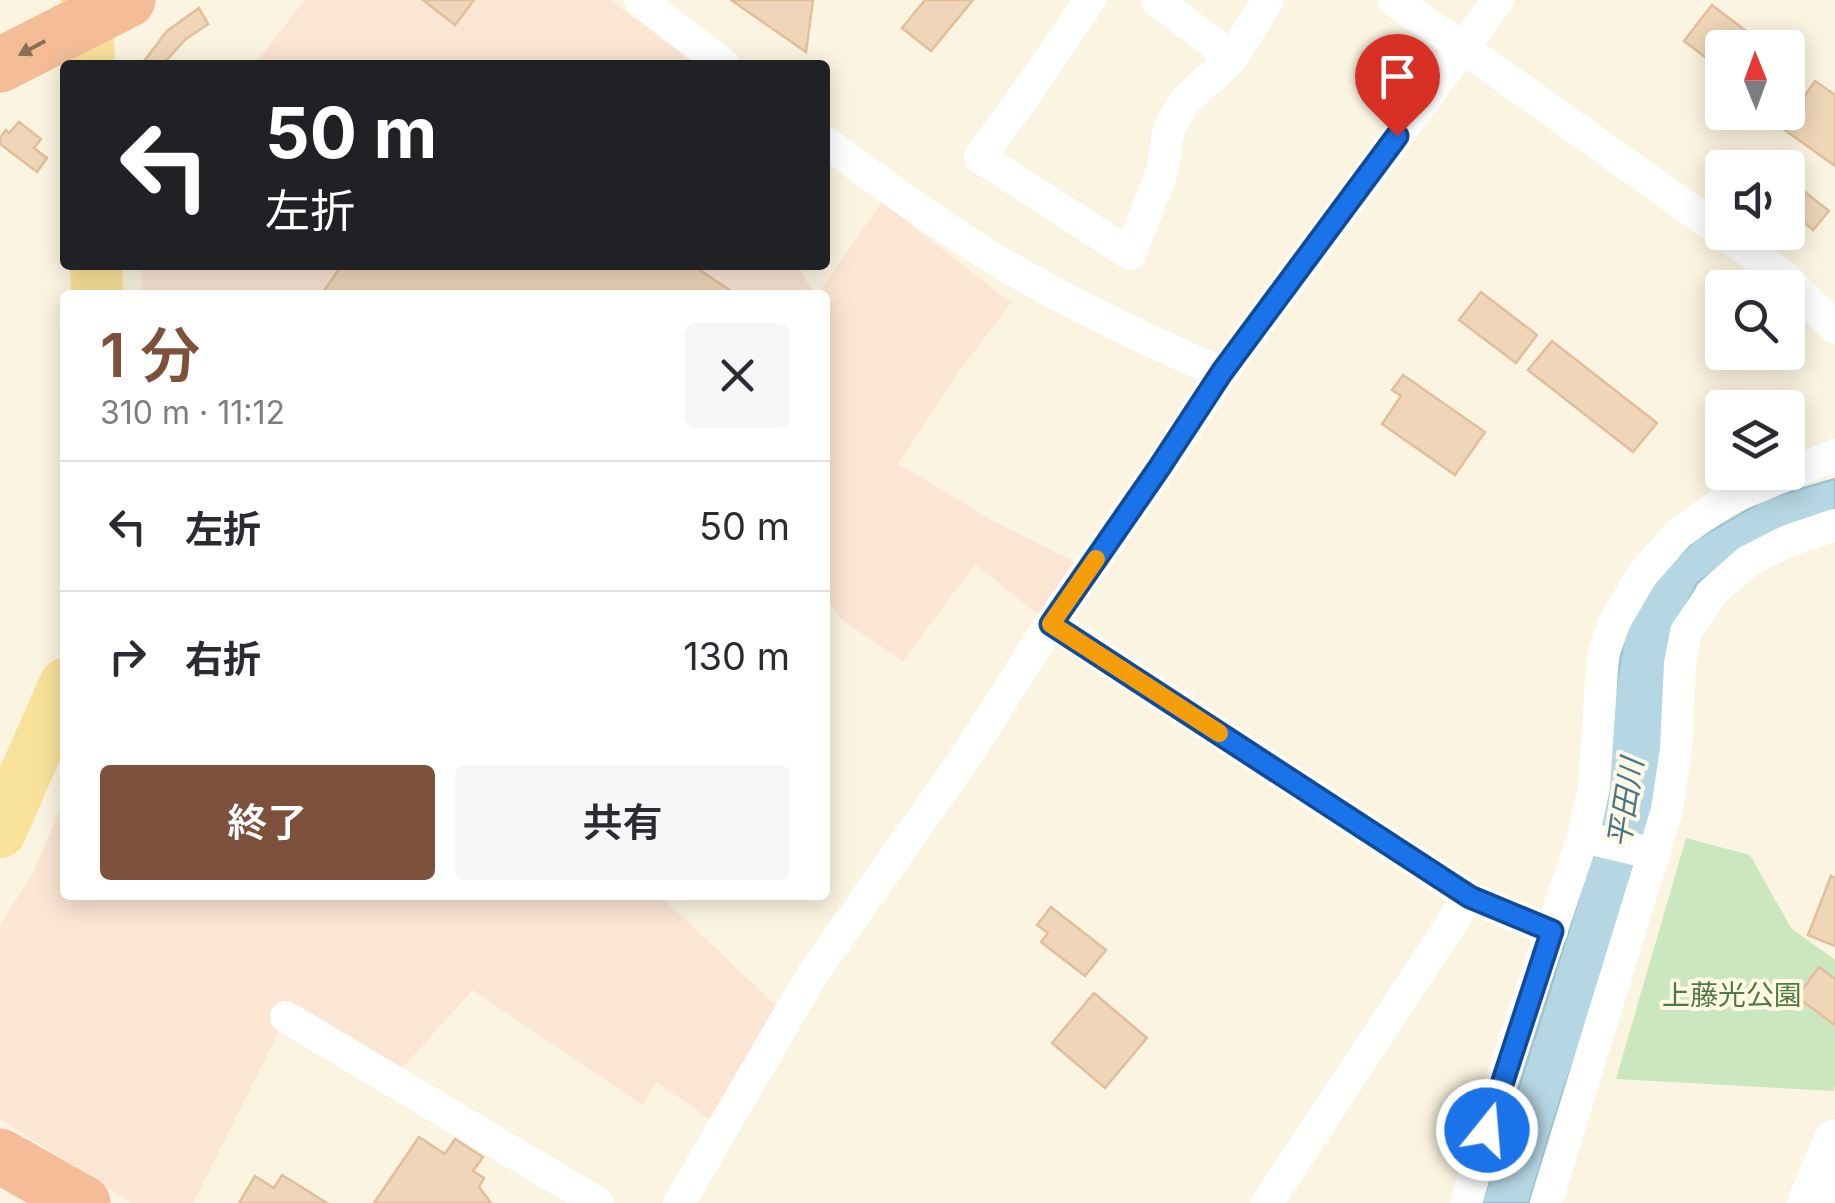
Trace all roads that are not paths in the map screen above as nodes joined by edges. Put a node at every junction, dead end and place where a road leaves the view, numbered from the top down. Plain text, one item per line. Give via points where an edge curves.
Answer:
1 (640, 0) edge
2 (1090, 0) edge
3 (1157, 0) edge
4 (1268, 0) edge
5 (1392, 0) edge
6 (1498, 0) edge
7 (98, 21) edge
8 (1462, 47) junction
9 (1232, 58) junction
10 (718, 60) edge
11 (0, 65) edge
12 (830, 146) edge
13 (1835, 328) edge
14 (1222, 372) junction
15 (1835, 456) edge
16 (1835, 525) edge
17 (1051, 624) junction
18 (60, 695) edge
19 (0, 832) edge
20 (1587, 838) junction
21 (1651, 852) junction
22 (1470, 897) junction
23 (1552, 931) junction
24 (286, 1017) dead end
25 (1835, 1142) edge
26 (0, 1156) edge
27 (83, 1203) edge
28 (598, 1203) edge
29 (680, 1203) edge
30 (1267, 1203) edge
31 (1466, 1203) edge
32 (1546, 1203) edge
33 (1810, 1203) edge

1 - 10 street
2 - 9 street via 980,157 1130,254 1162,172 1168,128 1185,101
3 - 9 street
4 - 9 street
5 - 8 street
6 - 8 street
7 -> 11 highway
8 - 13 street via 1785,278
8 - 14 street
12 - 14 street via 1016,272 1138,337
14 - 17 street
15 - 20 street via 1726,500 1678,534 1642,575 1604,654
16 - 21 street via 1748,561 1713,592 1686,632 1667,810
17 - 22 street
17 - 29 street via 812,976
18 - 19 main road
20 - 21 street
20 - 23 street
21 - 32 street
22 - 23 street
22 - 30 street
23 - 31 street
24 - 28 street
25 - 33 street
26 - 27 highway

